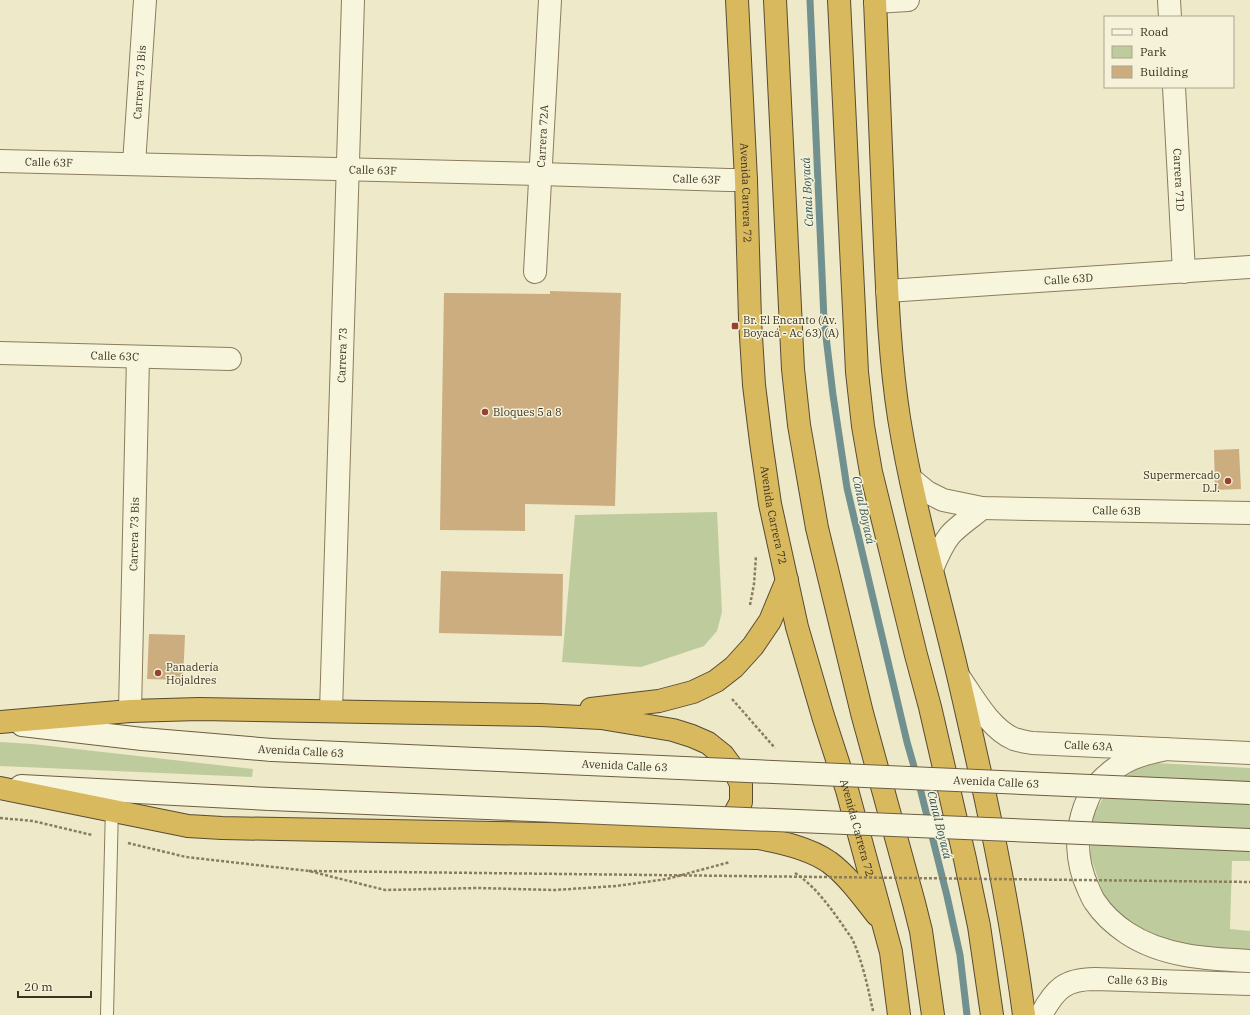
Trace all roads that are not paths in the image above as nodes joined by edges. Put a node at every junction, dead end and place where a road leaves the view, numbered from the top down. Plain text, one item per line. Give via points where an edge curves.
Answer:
1 (145, 0) edge
2 (354, 0) edge
3 (550, 0) edge
4 (775, 0) edge
5 (838, 0) edge
6 (908, 0) edge
7 (1169, 0) edge
8 (875, 1) edge
9 (738, 2) edge
10 (1170, 16) edge
11 (1174, 88) edge
12 (0, 161) edge
13 (134, 164) junction
14 (348, 170) junction
15 (540, 174) junction
16 (746, 180) junction
17 (1250, 267) edge
18 (535, 272) dead end
19 (1184, 272) junction
20 (887, 291) junction
21 (0, 353) edge
22 (138, 357) junction
23 (230, 359) dead end
24 (911, 479) junction
25 (982, 508) junction
26 (1250, 513) edge
27 (932, 569) junction
28 (787, 580) junction
29 (958, 674) junction
30 (331, 711) junction
31 (130, 712) junction
32 (541, 715) junction
33 (0, 722) edge
34 (1166, 749) junction
35 (1250, 753) edge
36 (0, 784) edge
37 (0, 788) edge
38 (1250, 793) edge
39 (112, 800) junction
40 (719, 838) junction
41 (1250, 840) edge
42 (1002, 878) junction
43 (883, 922) junction
44 (981, 936) junction
45 (1250, 961) edge
46 (1250, 984) edge
47 (1021, 991) junction
48 (107, 1015) edge
49 (899, 1015) edge
50 (933, 1015) edge
51 (992, 1015) edge
52 (1024, 1015) edge
53 (1041, 1015) edge

1 - 13 street, Carrera 73 Bis
2 - 14 street, Carrera 73
3 - 15 street, Carrera 72A
4 - 50 highway via 799,425 819,536 862,713 921,931
5 - 44 highway via 856,372 863,426 871,472 930,707
6 - 8 street
7 - 10 street
8 - 20 highway
9 - 16 highway, Avenida Carrera 72
11 - 19 street, Carrera 71D
12 - 13 street, Calle 63F
13 - 14 street, Calle 63F
14 - 15 street, Calle 63F
14 - 30 street, Carrera 73
15 - 16 street, Calle 63F
15 - 18 street, Carrera 72A
16 - 28 highway, Avenida Carrera 72 via 754,385 770,504
17 - 19 street, Calle 63D
19 - 20 street, Calle 63D
20 - 24 highway via 899,416
21 - 22 street, Calle 63C
22 - 23 street, Calle 63C
22 - 31 street, Carrera 73 Bis
24 - 25 street, Calle 63B via 927,492 943,500
24 - 27 highway
25 - 26 street, Calle 63B
25 - 27 street via 950,535
27 - 29 highway
28 - 32 highway via 770,620 753,646 734,667 716,681 694,692 659,701
28 - 43 highway, Avenida Carrera 72 via 797,627 847,790
29 - 34 street, Calle 63A via 991,722 1014,739 1032,743
29 - 42 highway
30 - 31 highway via 199,709
30 - 32 highway
31 - 33 highway
32 - 40 highway via 601,718 640,724 674,730 708,743 723,755 741,784 741,802
33 - 38 street, Avenida Calle 63, bridge via 272,750
34 - 35 street, Calle 63A
34 - 45 street via 1138,756 1122,764 1105,777 1089,795 1081,817 1078,838 1079,858 1085,880 1094,901 1128,934 1153,946 1185,955
36 - 39 street
37 - 39 highway
39 - 40 highway via 188,826
39 - 41 street, bridge via 270,799
39 - 48 lane
40 - 43 highway via 758,838 809,852 828,862 853,884
42 - 44 highway
42 - 47 highway
43 - 49 highway, Avenida Carrera 72 via 892,959
44 - 47 highway
44 - 51 highway
46 - 53 street, Calle 63 Bis via 1074,980 1063,986 1050,999
47 - 52 highway

